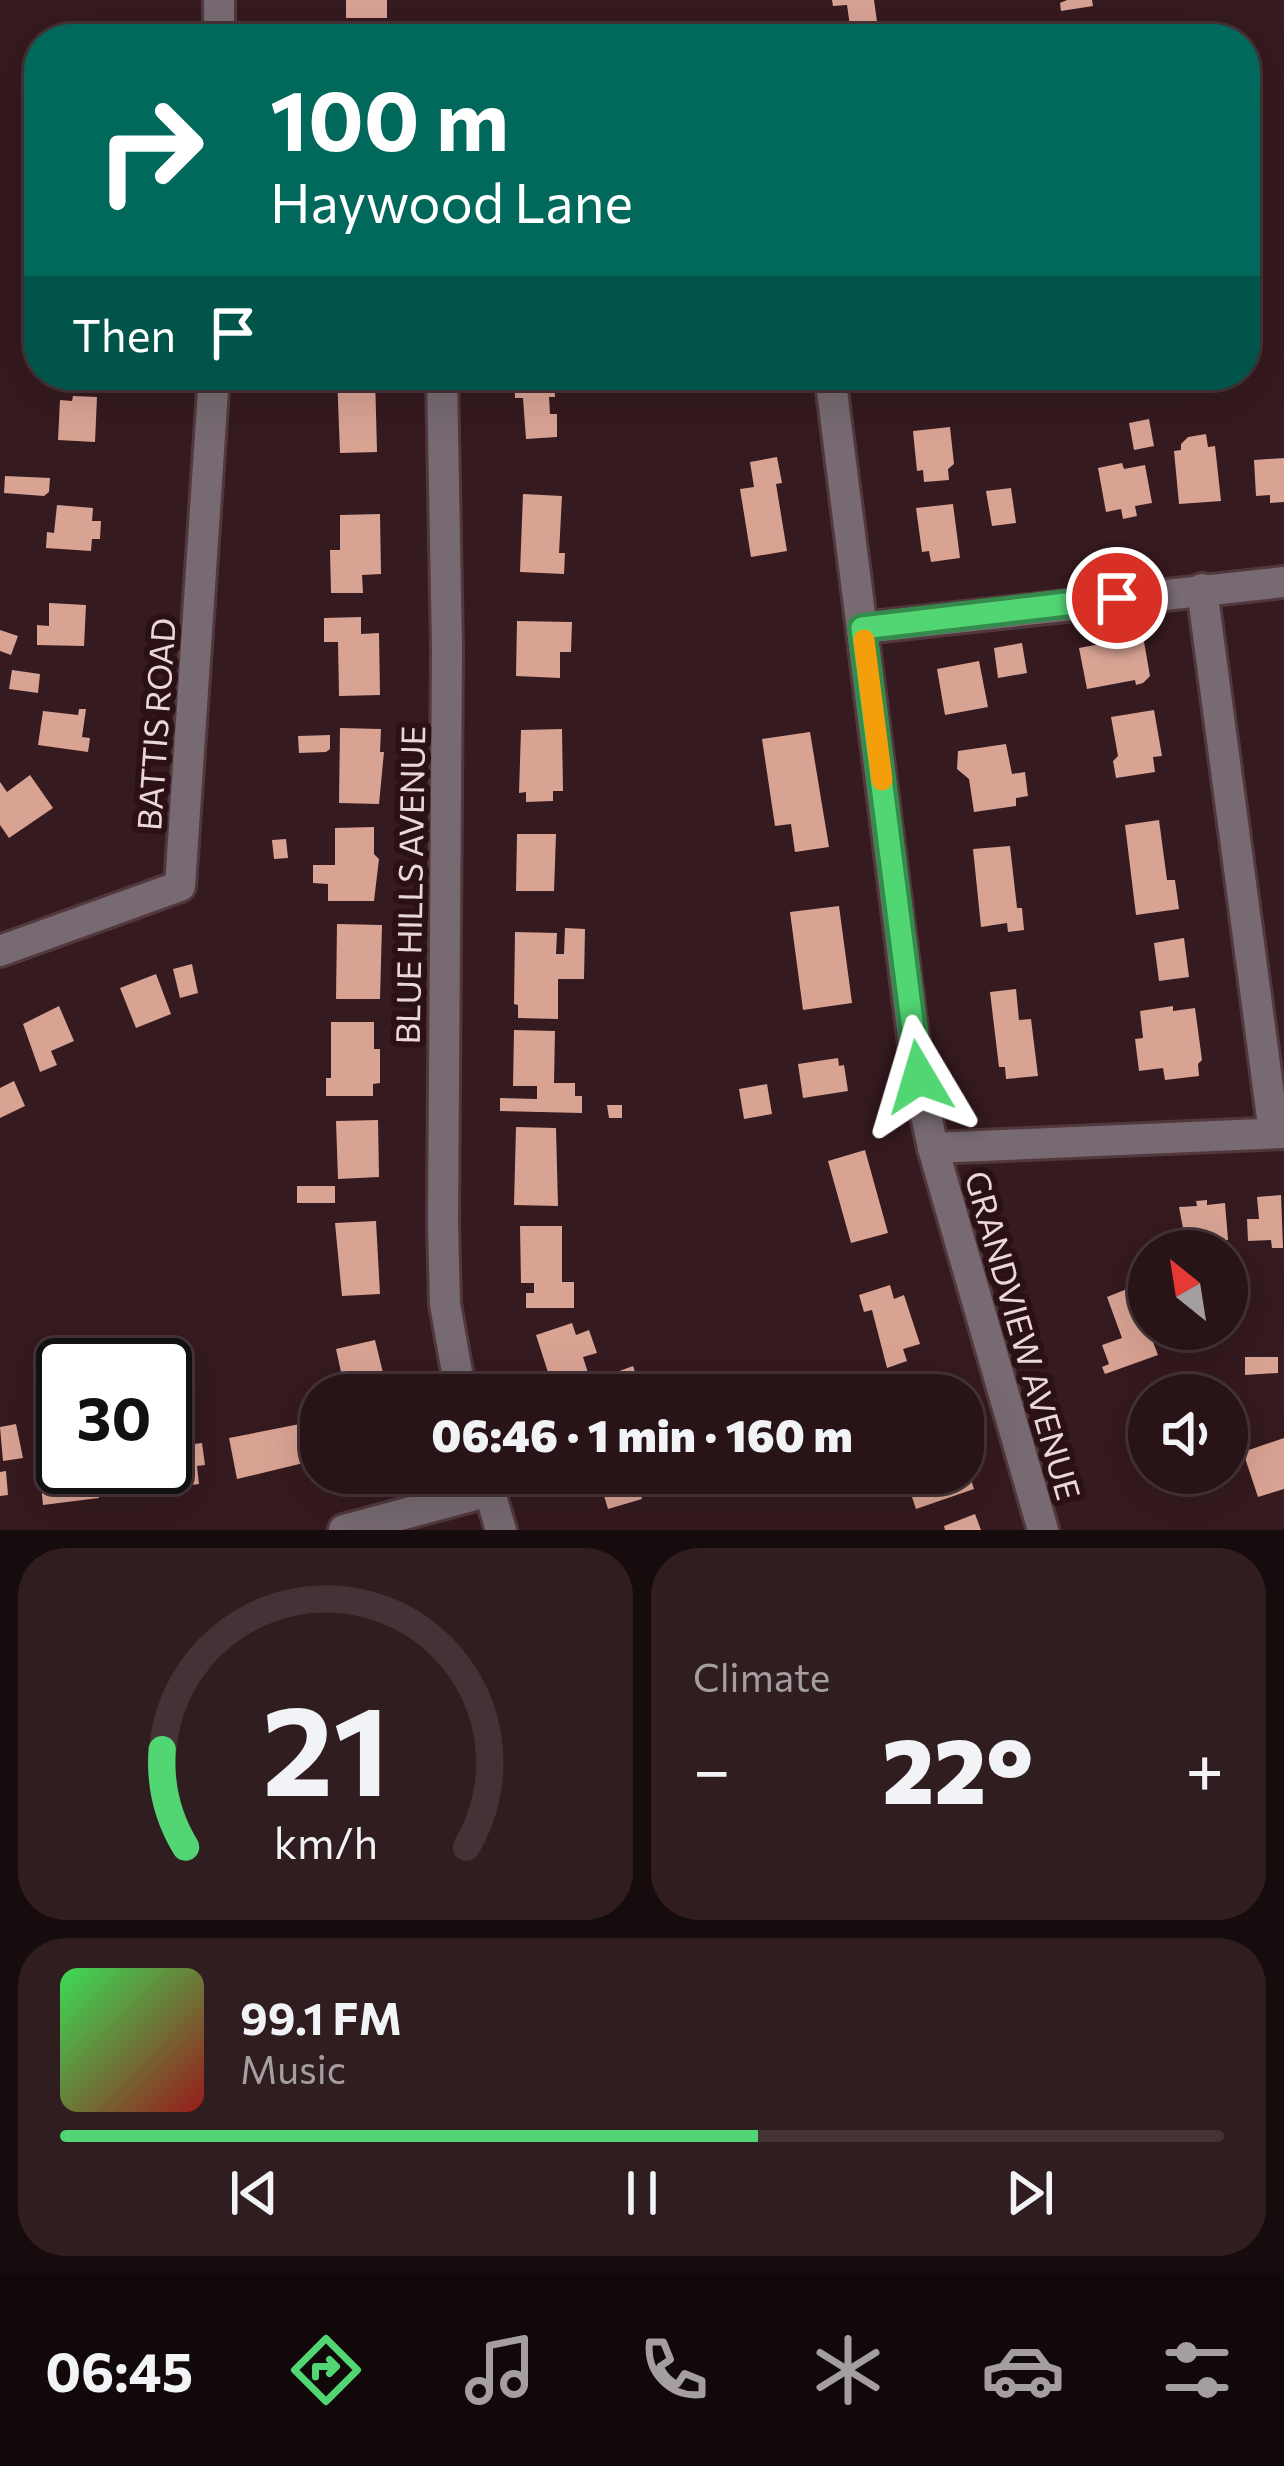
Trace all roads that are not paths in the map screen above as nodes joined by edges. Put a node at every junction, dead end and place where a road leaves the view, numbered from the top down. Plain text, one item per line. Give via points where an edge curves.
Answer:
1 (213, 390) edge
2 (442, 390) edge
3 (832, 390) edge
4 (1284, 582) edge
5 (1202, 589) junction
6 (862, 628) junction
7 (0, 951) edge
8 (1279, 1133) edge
9 (933, 1148) junction
10 (457, 1374) edge
11 (451, 1494) edge
12 (490, 1494) edge
13 (344, 1530) edge
14 (501, 1530) edge
15 (1043, 1530) edge

1 - 7 street, BATTIS ROAD via 180,886
2 - 10 street, BLUE HILLS AVENUE via 442,1223
3 - 6 street, GRANDVIEW AVENUE
4 - 5 street
5 - 6 street
5 - 8 street
6 - 9 street, GRANDVIEW AVENUE
8 - 9 street
9 - 15 street, GRANDVIEW AVENUE
11 - 13 street
12 - 14 street

